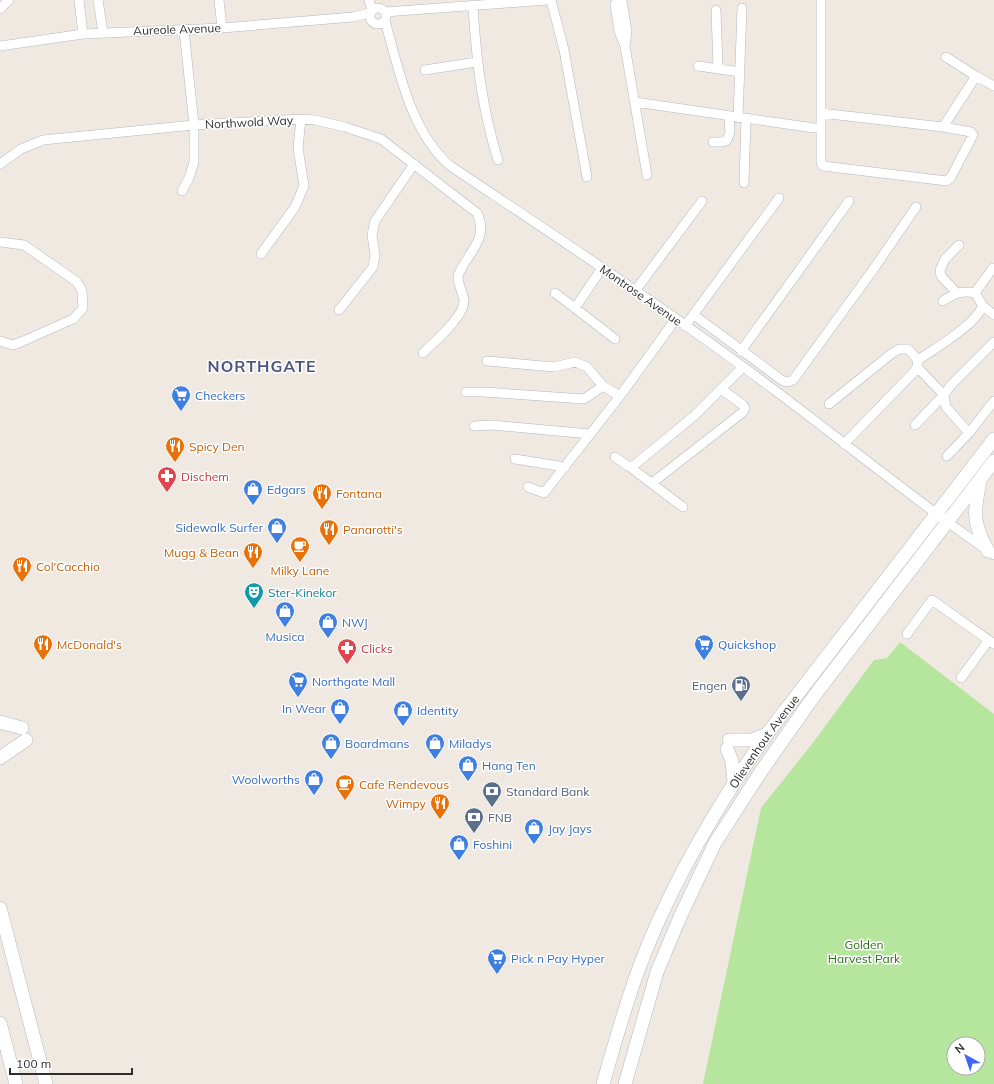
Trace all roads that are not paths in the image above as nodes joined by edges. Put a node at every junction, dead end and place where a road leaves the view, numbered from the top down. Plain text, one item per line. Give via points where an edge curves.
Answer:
1 (8, 0) edge
2 (79, 0) edge
3 (98, 0) edge
4 (219, 0) edge
5 (369, 0) edge
6 (372, 0) edge
7 (549, 0) edge
8 (821, 0) edge
9 (617, 1) edge
10 (473, 6) junction
11 (742, 8) dead end
12 (0, 9) edge
13 (716, 10) dead end
14 (378, 16) junction
15 (222, 28) junction
16 (184, 30) junction
17 (103, 32) junction
18 (82, 34) junction
19 (0, 46) edge
20 (946, 57) dead end
21 (477, 62) junction
22 (698, 66) dead end
23 (718, 69) junction
24 (425, 70) dead end
25 (740, 72) junction
26 (976, 76) junction
27 (994, 86) edge
28 (635, 102) junction
29 (821, 112) junction
30 (738, 118) junction
31 (301, 119) junction
32 (194, 125) junction
33 (943, 127) junction
34 (814, 128) dead end
35 (713, 142) dead end
36 (498, 160) dead end
37 (0, 164) edge
38 (414, 164) junction
39 (647, 175) dead end
40 (587, 177) dead end
41 (744, 183) dead end
42 (182, 191) dead end
43 (779, 198) dead end
44 (702, 201) dead end
45 (849, 201) dead end
46 (916, 208) dead end
47 (0, 242) edge
48 (959, 244) dead end
49 (261, 254) dead end
50 (602, 268) junction
51 (993, 268) edge
52 (635, 291) junction
53 (555, 293) dead end
54 (957, 293) junction
55 (975, 293) junction
56 (943, 301) dead end
57 (983, 306) junction
58 (575, 308) junction
59 (339, 310) dead end
60 (694, 315) junction
61 (994, 315) edge
62 (675, 320) junction
63 (685, 326) junction
64 (615, 339) dead end
65 (0, 341) edge
66 (994, 342) edge
67 (741, 351) junction
68 (423, 353) dead end
69 (487, 361) dead end
70 (917, 364) junction
71 (742, 367) junction
72 (602, 386) junction
73 (721, 389) junction
74 (466, 392) dead end
75 (944, 395) junction
76 (620, 396) junction
77 (994, 401) edge
78 (829, 404) dead end
79 (915, 425) dead end
80 (474, 426) dead end
81 (969, 433) junction
82 (590, 434) junction
83 (994, 439) edge
84 (844, 444) junction
85 (946, 456) dead end
86 (615, 457) dead end
87 (515, 459) dead end
88 (994, 461) edge
89 (565, 467) junction
90 (630, 467) junction
91 (980, 479) junction
92 (652, 484) junction
93 (528, 487) dead end
94 (684, 507) dead end
95 (936, 514) junction
96 (947, 522) junction
97 (991, 553) edge
98 (907, 634) dead end
99 (991, 642) edge
100 (961, 678) dead end
101 (0, 722) edge
102 (767, 734) junction
103 (0, 758) edge
104 (734, 782) junction
105 (0, 908) edge
106 (0, 1023) edge
107 (16, 1084) edge
108 (46, 1084) edge
109 (603, 1084) edge
110 (625, 1084) edge

1 - 12 street
2 - 18 street
3 - 17 street
4 - 15 street
5 - 14 street, Montrose Avenue
6 - 14 street, Montrose Avenue
7 - 10 street, Aureole Avenue
7 - 40 street via 564,50
8 - 29 street
9 - 28 street via 627,31 625,46
10 - 14 street, Aureole Avenue
10 - 21 street
11 - 25 street
13 - 23 street
14 - 15 street, Aureole Avenue
14 - 50 street, Montrose Avenue via 391,45 418,124 429,144 442,158
15 - 16 street, Aureole Avenue
16 - 17 street, Aureole Avenue
16 - 32 street
17 - 18 street, Aureole Avenue
18 - 19 street, Aureole Avenue
20 - 26 street
21 - 24 street
21 - 36 street via 489,131
22 - 23 street
23 - 25 street
25 - 30 street
26 - 27 street
26 - 33 street
28 - 30 street
28 - 39 street
29 - 33 street
29 - 33 street via 820,163 823,166 947,181 973,135 971,132
30 - 34 street
30 - 35 street via 727,140
30 - 41 street
31 - 32 street, Northwold Way
31 - 38 street, Northwold Way via 345,127 381,139
31 - 49 street via 298,148 304,186 295,207
32 - 37 street, Northwold Way via 43,140 21,149
32 - 42 street via 193,170
38 - 59 street via 375,221 372,235 375,255 373,267
38 - 68 street, Northwold Way via 476,213 481,221 480,236 458,276 463,304 459,314
43 - 60 street
44 - 52 street
45 - 67 street
46 - 67 street via 793,380 783,381
47 - 65 street via 24,245 70,277 79,286 83,301 82,308 73,319 13,345
48 - 54 street via 945,259 940,270 941,276
50 - 52 street, Montrose Avenue
50 - 58 street
51 - 55 street
52 - 62 street, Montrose Avenue
53 - 58 street
54 - 55 street
54 - 56 street
55 - 57 street
57 - 61 street
57 - 70 street via 980,313 967,325
58 - 64 street
60 - 63 street
60 - 67 street
62 - 63 street, Montrose Avenue
62 - 76 street
63 - 71 street, Montrose Avenue
66 - 75 street via 951,384
69 - 72 street via 554,367 575,362 587,368
70 - 75 street
70 - 78 street via 908,349 899,349
70 - 84 street via 913,374
71 - 73 street
71 - 84 street, Montrose Avenue
72 - 74 street via 584,399
72 - 76 street
73 - 90 street via 694,416
73 - 92 street via 744,405 743,412
75 - 79 street
75 - 81 street via 946,407
76 - 82 street
77 - 81 street
80 - 82 street via 492,425
81 - 85 street
82 - 89 street
83 - 95 street, Olievenhout Avenue
84 - 95 street, Montrose Avenue
86 - 90 street
87 - 89 street
88 - 91 street, Olievenhout Avenue
89 - 93 street via 544,493
90 - 92 street
91 - 96 street, Olievenhout Avenue
91 - 97 street via 974,511 975,520 981,538
92 - 94 street
95 - 96 street, Montrose Avenue
95 - 102 street, Olievenhout Avenue
96 - 97 street, Montrose Avenue
96 - 110 street, Olievenhout Avenue via 814,696 715,843 657,972
98 - 99 street via 932,600
99 - 100 street
101 - 103 street via 24,734
102 - 104 street, Olievenhout Avenue
102 - 104 street via 752,740 728,744 734,768
104 - 109 street, Olievenhout Avenue via 700,838 664,910 639,968
105 - 108 street
106 - 107 street

